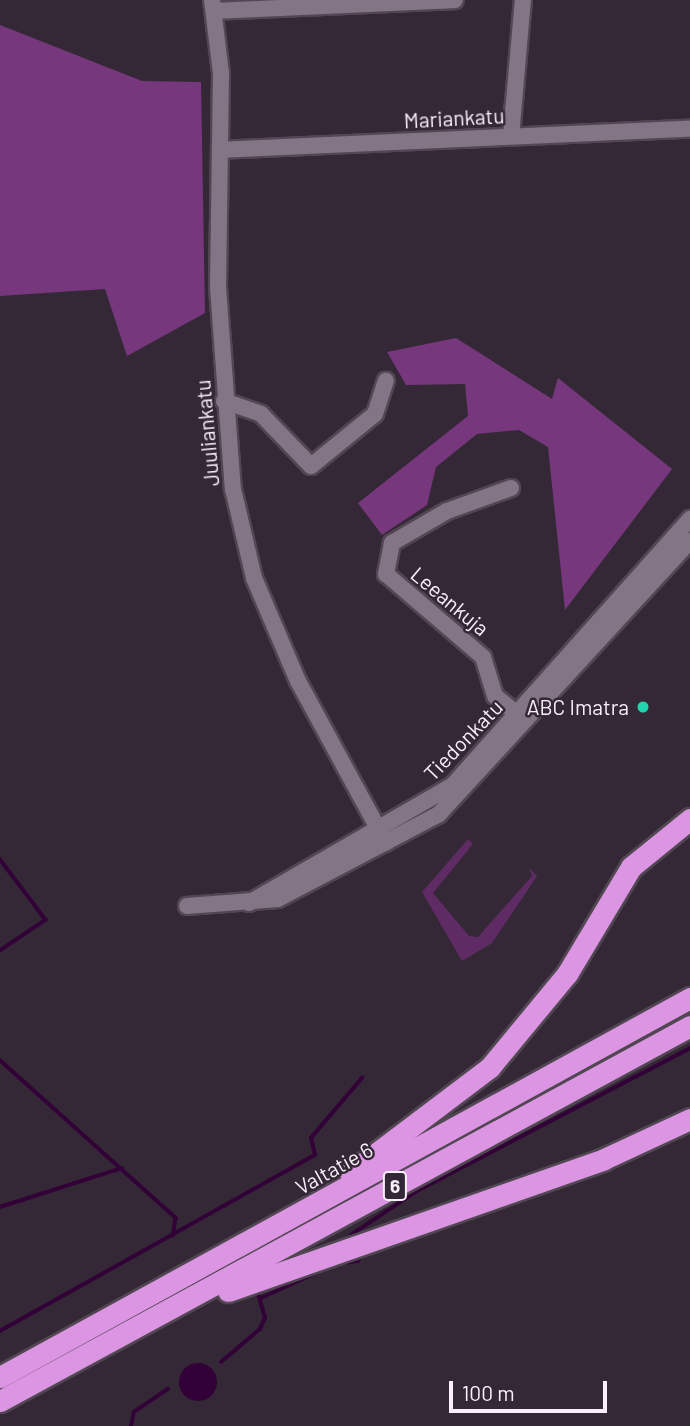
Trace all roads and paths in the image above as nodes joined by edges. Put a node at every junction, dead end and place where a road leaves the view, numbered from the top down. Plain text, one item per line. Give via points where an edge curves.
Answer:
1 (455, 0) edge
2 (523, 0) edge
3 (213, 6) edge
4 (690, 129) edge
5 (512, 136) junction
6 (220, 150) junction
7 (386, 381) dead end
8 (224, 401) junction
9 (511, 488) dead end
10 (690, 519) edge
11 (690, 541) edge
12 (523, 719) junction
13 (690, 819) edge
14 (383, 836) junction
15 (187, 906) dead end
16 (690, 998) edge
17 (690, 1026) edge
18 (690, 1119) edge
19 (225, 1255) junction
20 (101, 1347) junction
21 (0, 1377) edge
22 (0, 1402) edge

1 - 3 street
2 - 5 street
3 - 6 street, Juuliankatu
4 - 5 street, Mariankatu
5 - 6 street, Mariankatu
6 - 8 street, Juuliankatu
7 - 8 street via 375,414 311,466 261,414
8 - 14 street, Juuliankatu via 233,489 254,578 298,681
9 - 12 street, Leeankuja via 447,511 392,543 386,574 483,657 495,696
10 - 12 street, Tiedonkatu
11 - 12 street, Tiedonkatu
12 - 14 street, Tiedonkatu via 452,786
13 - 19 highway via 631,867 567,974 490,1067 413,1130
14 - 15 street, Tiedonkatu via 248,903
16 - 19 highway, Valtatie 6 / 6
17 - 20 highway, 6
18 - 20 highway via 571,1171 291,1266
19 - 21 highway, Valtatie 6 / 6
20 - 22 highway, 6

